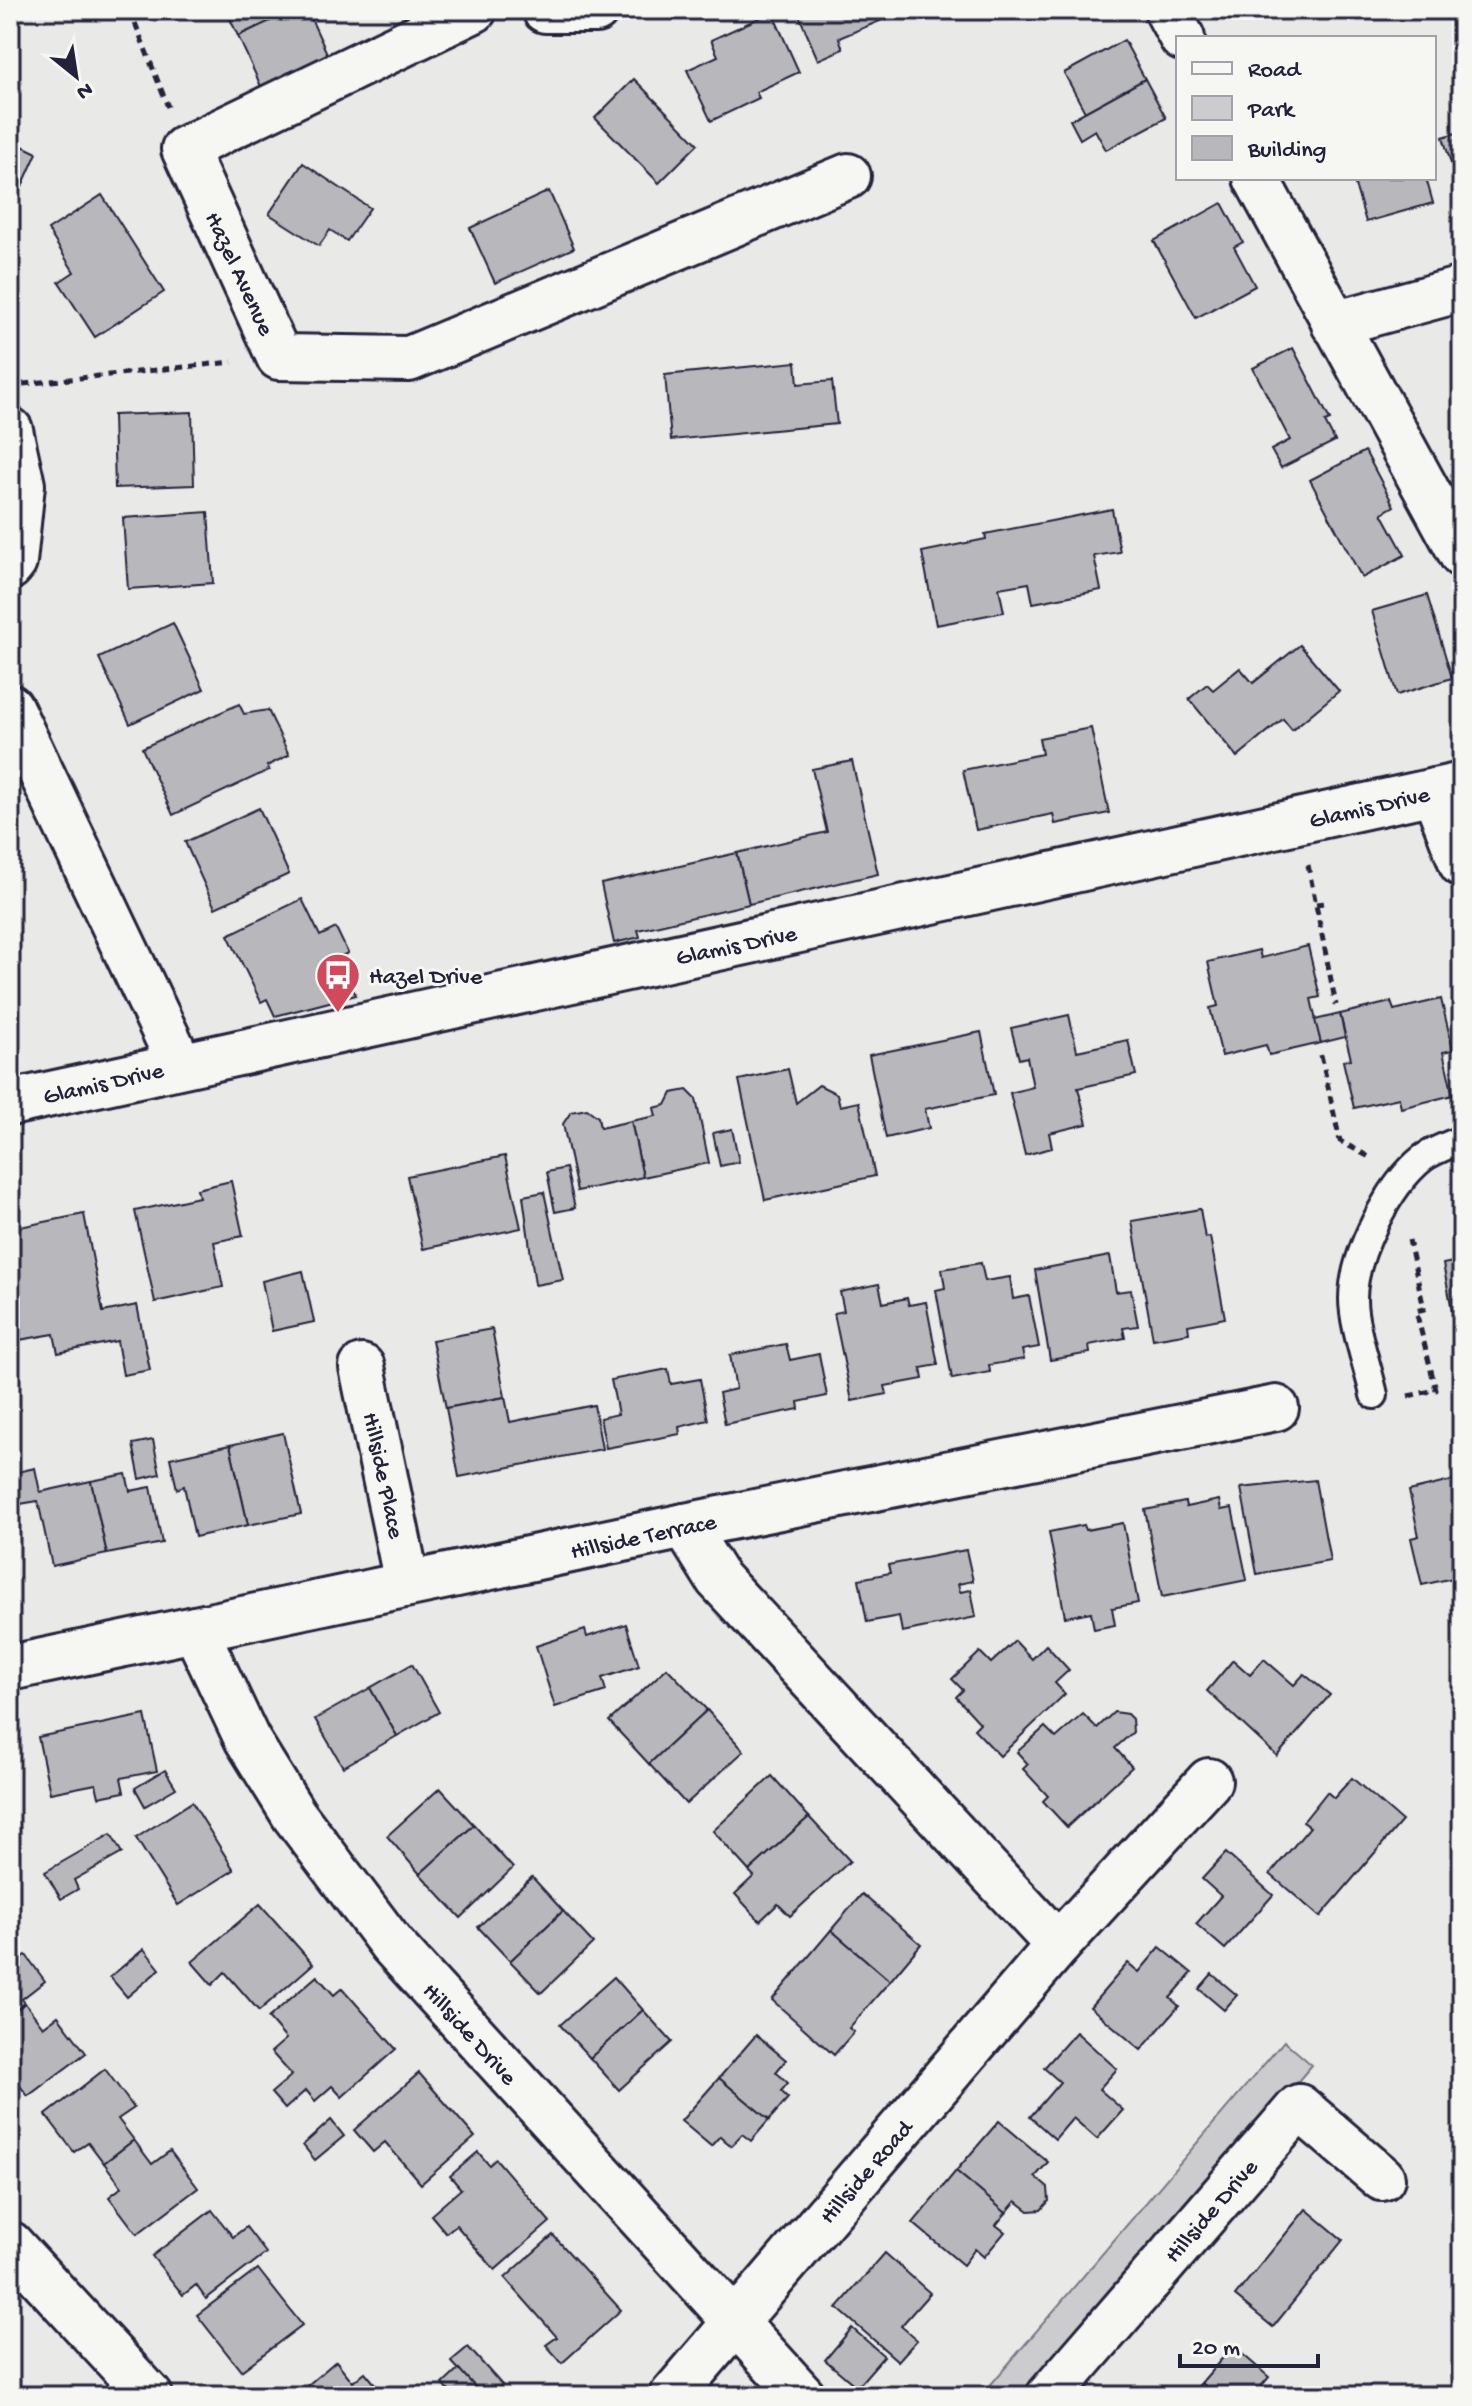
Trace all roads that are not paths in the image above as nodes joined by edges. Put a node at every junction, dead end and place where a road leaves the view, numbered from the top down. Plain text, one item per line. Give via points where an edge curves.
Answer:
1 (474, 10) edge
2 (545, 10) edge
3 (596, 10) edge
4 (1167, 10) edge
5 (1181, 36) edge
6 (848, 176) dead end
7 (1257, 180) edge
8 (1462, 289) edge
9 (1334, 324) junction
10 (10, 430) edge
11 (1462, 555) edge
12 (10, 567) edge
13 (10, 707) edge
14 (1448, 788) edge
15 (1462, 864) edge
16 (180, 1064) junction
17 (10, 1103) edge
18 (1462, 1139) edge
19 (362, 1367) dead end
20 (1374, 1395) dead end
21 (1276, 1408) dead end
22 (685, 1526) junction
23 (407, 1583) junction
24 (195, 1629) junction
25 (10, 1668) edge
26 (1209, 1781) dead end
27 (1058, 1945) junction
28 (1382, 2178) dead end
29 (10, 2244) edge
30 (735, 2324) junction
31 (150, 2396) edge
32 (672, 2396) edge
33 (803, 2396) edge
34 (1049, 2396) edge

1 - 6 street, Hazel Avenue via 184,149 279,357 409,359
2 - 3 street
4 - 5 street
7 - 9 street
8 - 9 street
9 - 11 street
10 - 12 street via 22,485
13 - 16 street
14 - 15 street
14 - 16 street, Glamis Drive
16 - 17 street, Glamis Drive
18 - 20 lane via 1424,1157 1405,1177 1361,1257 1353,1299
19 - 23 street, Hillside Place
21 - 22 street, Hillside Terrace
22 - 23 street, Hillside Terrace
22 - 27 street via 718,1579
23 - 24 street, Hillside Terrace
24 - 25 street, Hillside Terrace
24 - 30 street, Hillside Drive via 247,1739 294,1815 392,1945
26 - 27 street, Hillside Road
27 - 30 street, Hillside Road
28 - 34 street, Hillside Drive via 1299,2107
29 - 31 street
30 - 32 street, Hillside Road
30 - 33 street, Hillside Drive

